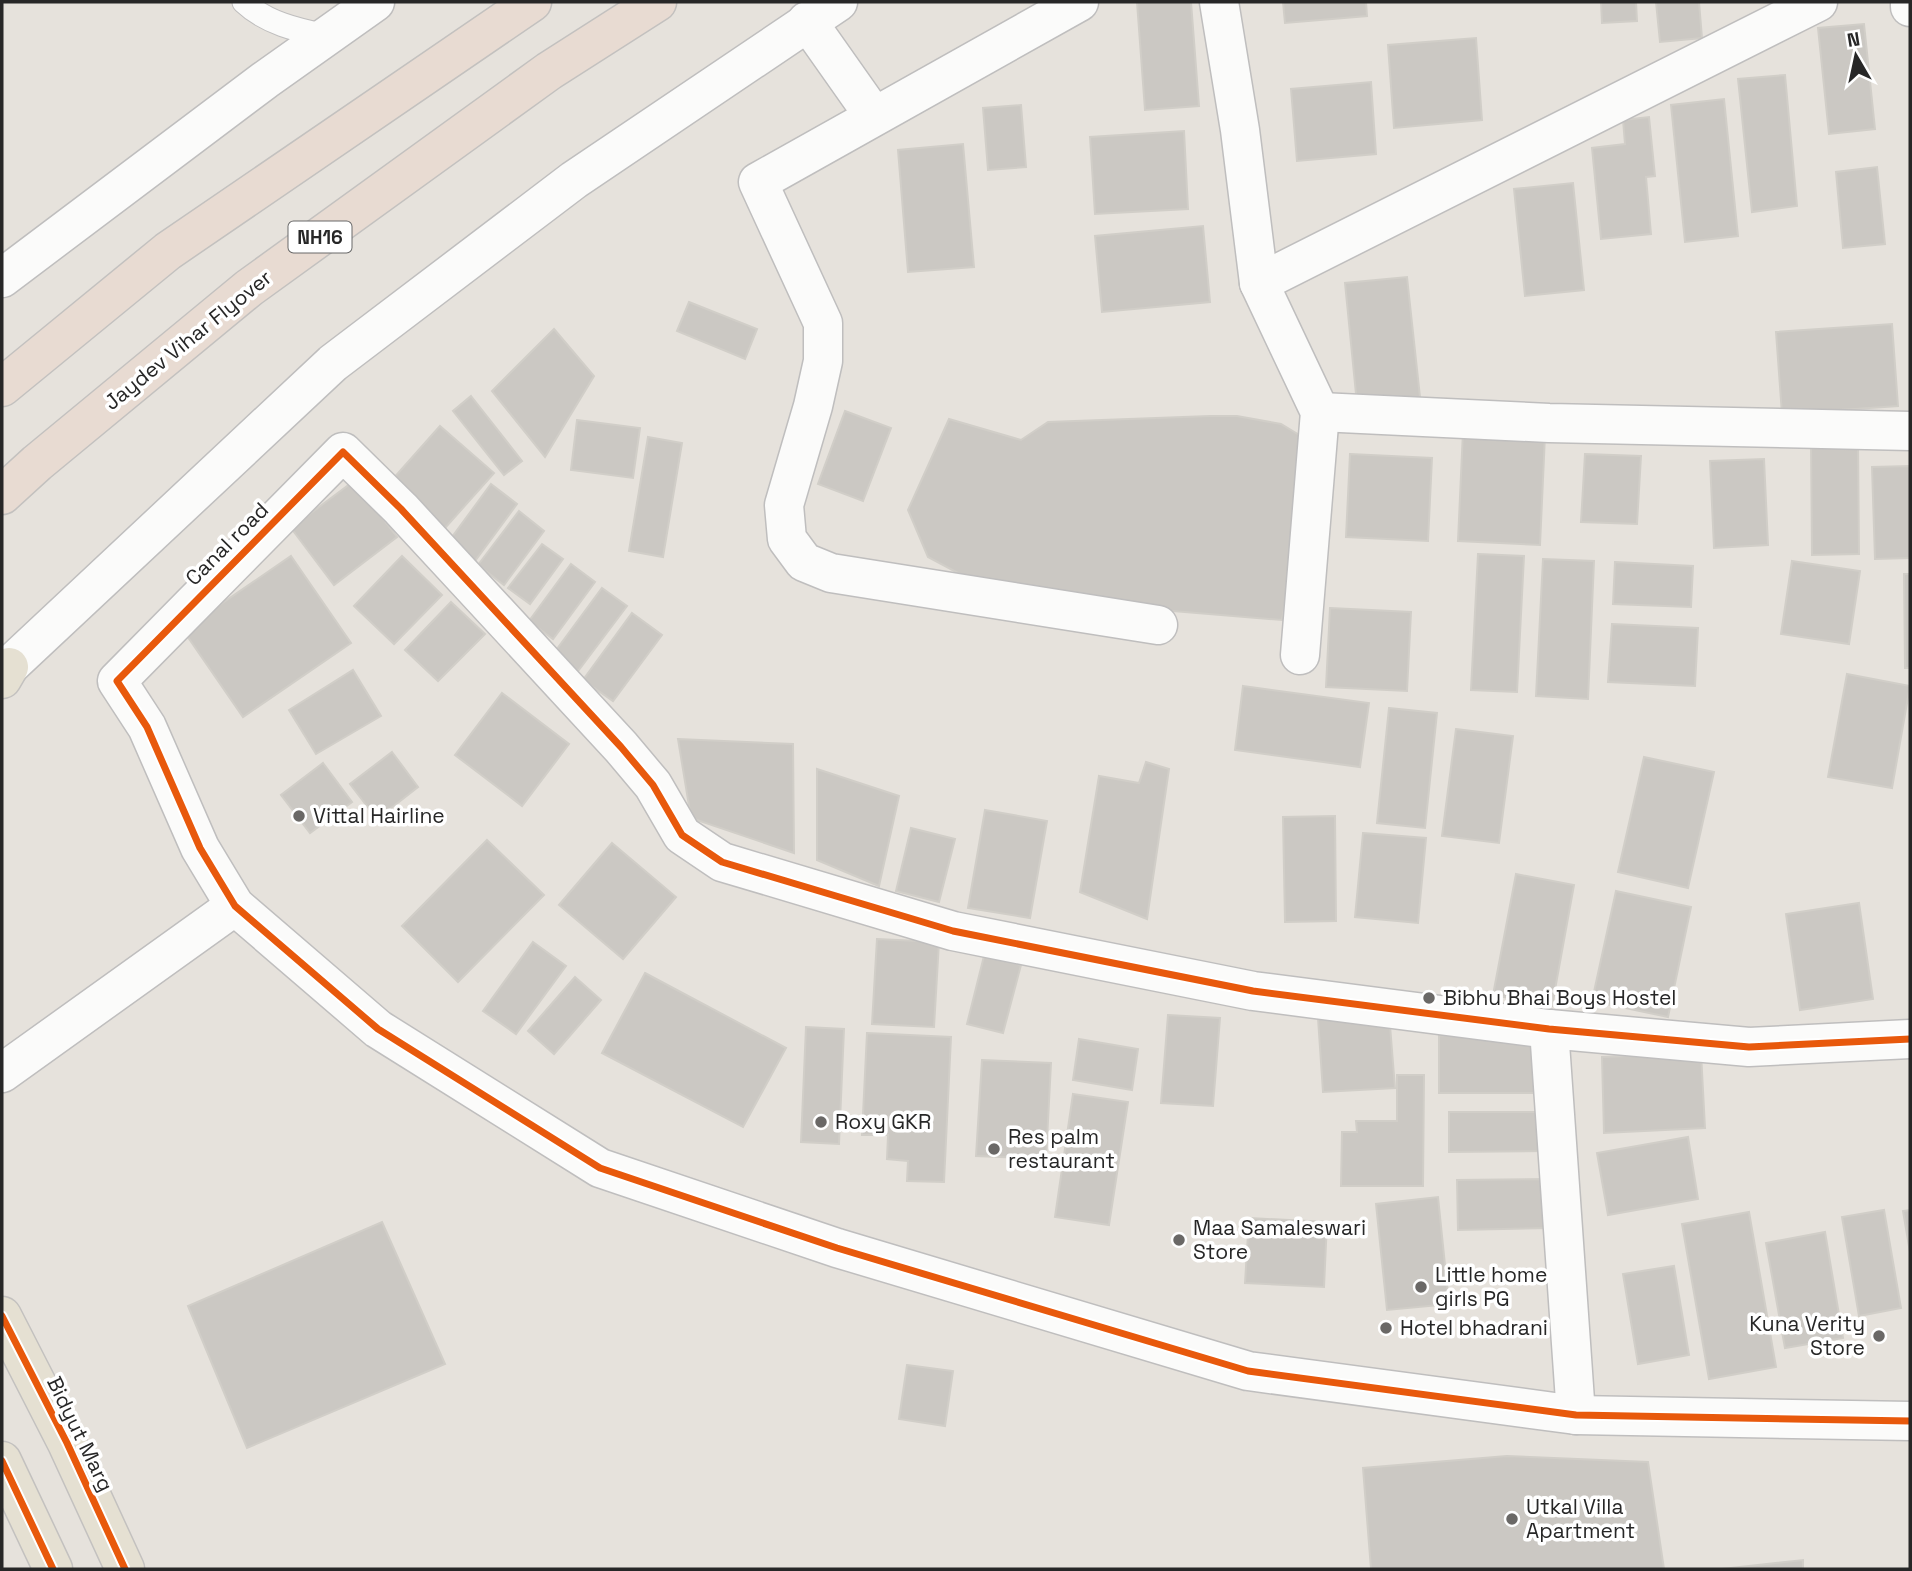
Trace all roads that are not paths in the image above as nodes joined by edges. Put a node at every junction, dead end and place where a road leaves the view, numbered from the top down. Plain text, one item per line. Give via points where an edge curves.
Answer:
1 (244, 2) edge
2 (375, 2) edge
3 (531, 2) edge
4 (657, 2) edge
5 (1079, 2) edge
6 (1219, 2) edge
7 (1818, 2) edge
8 (1910, 2) edge
9 (1910, 7) edge
10 (822, 11) edge
11 (327, 36) junction
12 (874, 116) junction
13 (2, 278) edge
14 (1259, 283) junction
15 (2, 387) edge
16 (1320, 412) junction
17 (1910, 431) edge
18 (2, 495) edge
19 (1158, 625) dead end
20 (1300, 655) dead end
21 (4, 673) edge
22 (235, 906) junction
23 (1549, 1028) junction
24 (1910, 1039) edge
25 (2, 1073) edge
26 (2, 1315) edge
27 (1576, 1415) junction
28 (1910, 1421) edge
29 (2, 1461) edge
30 (52, 1569) edge
31 (125, 1569) edge

1 - 11 lane via 256,13 293,29
2 - 11 street
3 - 15 highway via 168,251
4 - 18 highway, Jaydev Vihar Flyover / NH16 via 549,71 249,288
5 - 12 street
6 - 14 street
7 - 14 street
8 - 9 street
10 - 12 street
10 - 21 street via 574,180 333,363
11 - 13 street
12 - 19 street via 758,182 823,323 821,372 784,505 787,539 804,562 831,573
14 - 16 street
16 - 17 street via 1549,423
16 - 20 street
22 - 23 street, Canal road via 200,848 148,727 117,681 343,452 621,747 653,785 682,835 722,862 953,930 1240,989
22 - 25 street
22 - 27 street via 378,1029 600,1168 837,1248 1248,1371
23 - 24 street via 1749,1046
23 - 27 street
26 - 31 main road, Bidyut Marg
27 - 28 street
29 - 30 main road

